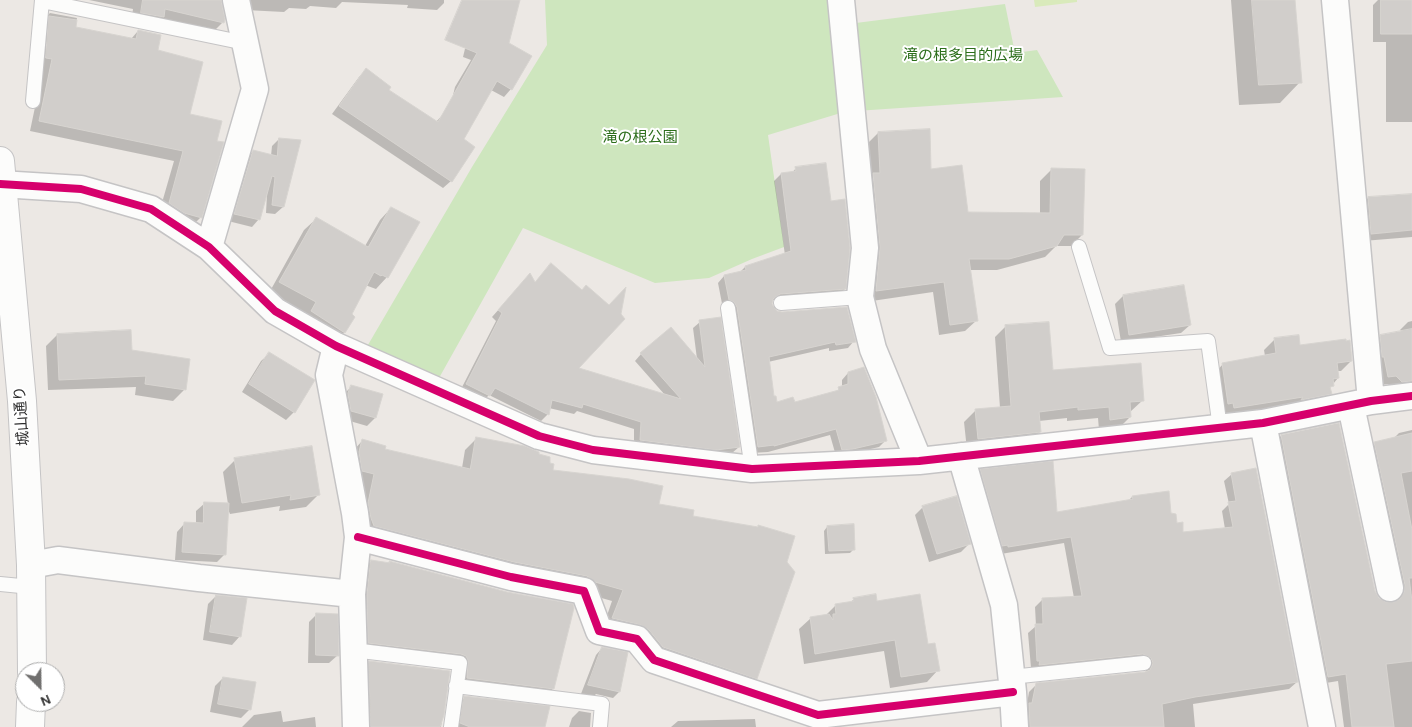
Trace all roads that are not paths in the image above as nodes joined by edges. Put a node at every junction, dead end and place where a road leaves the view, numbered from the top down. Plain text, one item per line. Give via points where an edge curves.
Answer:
1 (236, 0) edge
2 (841, 0) edge
3 (1335, 0) edge
4 (42, 1) edge
5 (245, 43) junction
6 (34, 101) dead end
7 (1, 176) edge
8 (1079, 246) dead end
9 (209, 247) junction
10 (860, 297) junction
11 (781, 303) dead end
12 (728, 308) dead end
13 (336, 346) junction
14 (1412, 396) edge
15 (1361, 404) junction
16 (1263, 424) junction
17 (1220, 428) junction
18 (961, 456) junction
19 (919, 461) junction
20 (752, 469) junction
21 (358, 537) junction
22 (31, 576) junction
23 (0, 584) edge
24 (1390, 588) dead end
25 (352, 594) junction
26 (353, 650) junction
27 (32, 662) edge
28 (1144, 663) dead end
29 (1012, 685) junction
30 (456, 686) junction
31 (31, 712) edge
32 (30, 727) edge
33 (356, 727) edge
34 (450, 727) edge
35 (600, 727) edge
36 (1015, 727) edge
37 (1322, 727) edge

1 - 5 street
2 - 10 street via 865,248
3 - 15 street
4 - 5 lane
4 - 6 lane
5 - 9 street via 255,88
7 - 9 street via 81,189 151,209
7 - 22 street, 城山通り via 22,401
8 - 17 lane via 1110,348 1208,340
9 - 13 street via 275,311
10 - 11 lane
10 - 19 street via 873,349
12 - 20 lane
13 - 20 street via 539,436 593,450
13 - 21 street via 328,374
14 - 15 street
15 - 16 street
15 - 24 street
16 - 17 street
16 - 37 street
17 - 18 street
18 - 19 street
18 - 29 street via 1004,605
19 - 20 street
21 - 25 street
21 - 29 street via 511,577 584,591 599,631 637,639 654,660 818,714
22 - 23 lane
22 - 25 street via 58,560
22 - 27 street, 城山通り
25 - 26 street
26 - 30 lane via 460,663
26 - 33 street
28 - 29 lane
29 - 36 street
30 - 34 lane
30 - 35 lane via 602,704
31 - 32 street

